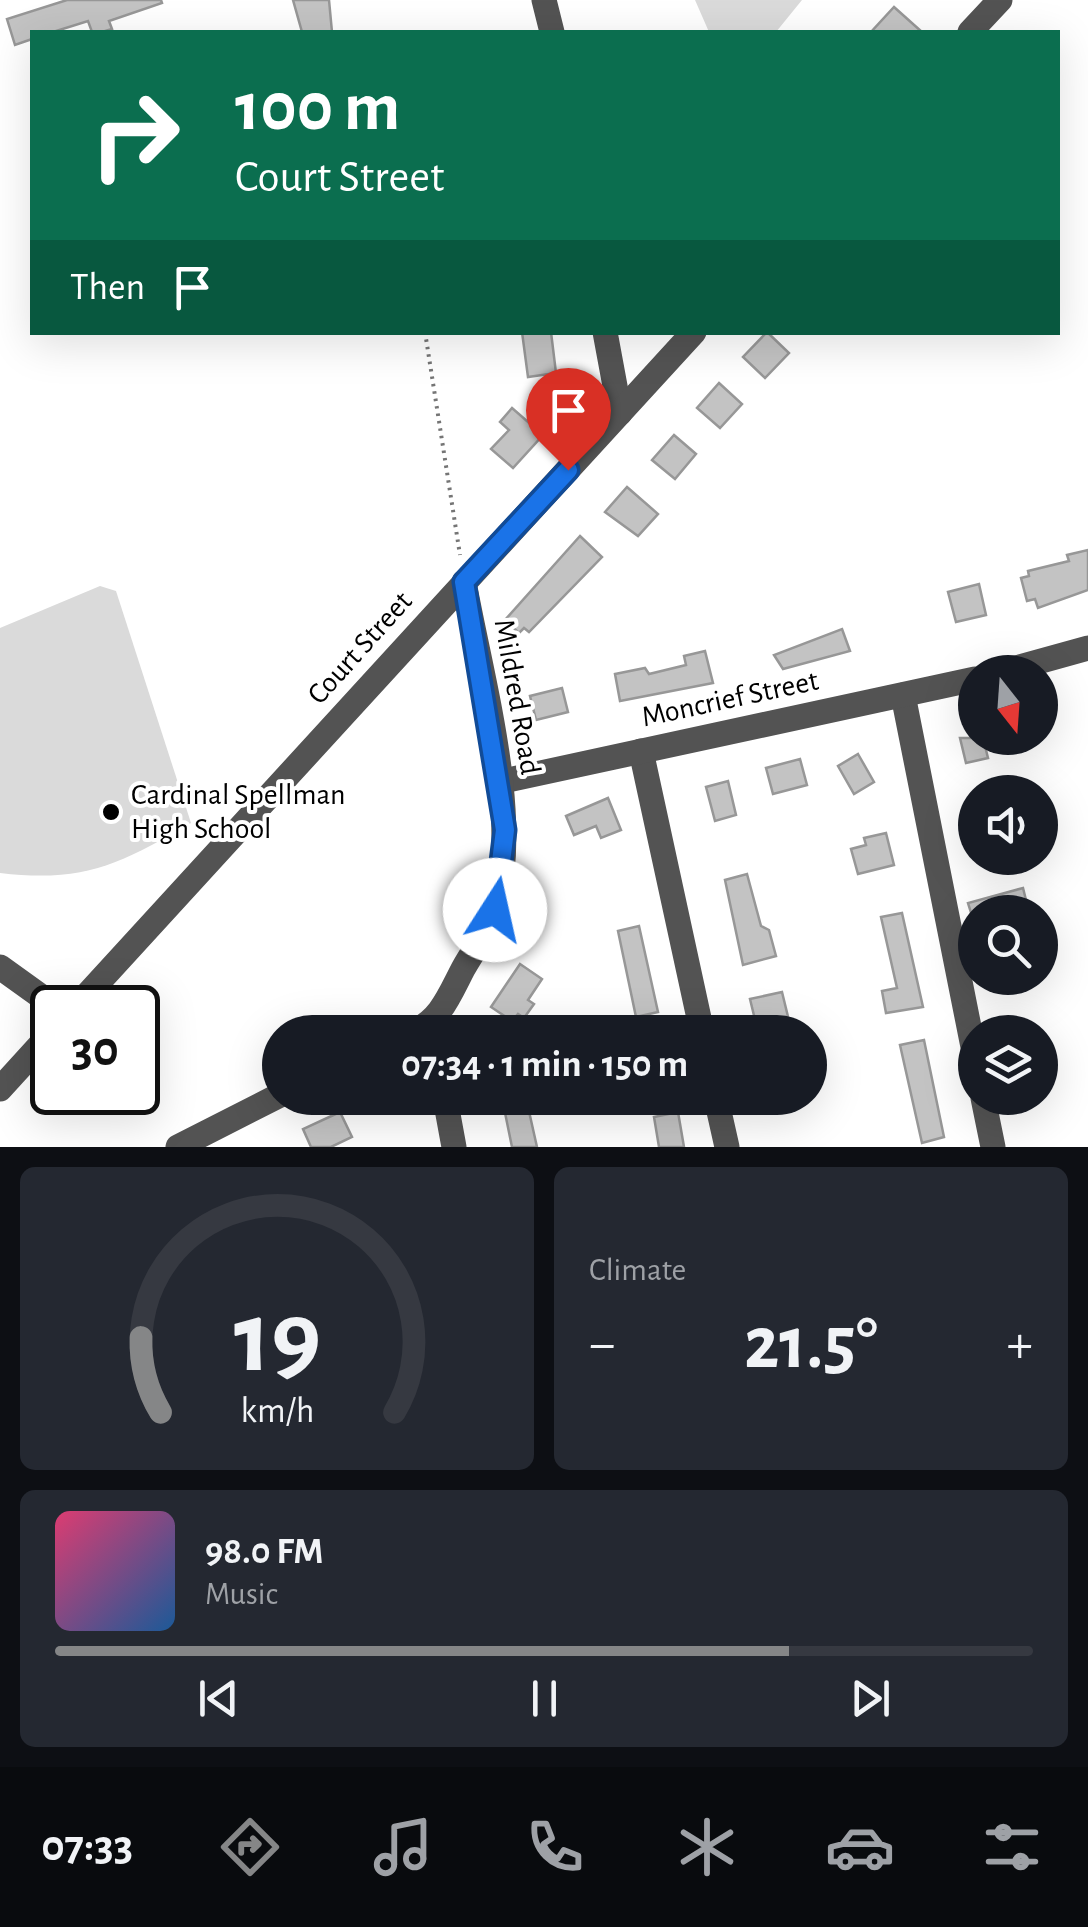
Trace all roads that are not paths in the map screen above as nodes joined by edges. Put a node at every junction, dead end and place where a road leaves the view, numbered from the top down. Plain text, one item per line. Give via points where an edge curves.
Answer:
1 (544, 0) edge
2 (1000, 0) edge
3 (552, 30) edge
4 (972, 30) edge
5 (606, 335) edge
6 (691, 335) edge
7 (620, 413) junction
8 (464, 582) junction
9 (1088, 648) edge
10 (1058, 656) edge
11 (958, 683) edge
12 (904, 695) junction
13 (641, 752) junction
14 (499, 782) junction
15 (0, 967) edge
16 (96, 985) edge
17 (30, 989) edge
18 (434, 1015) edge
19 (698, 1015) edge
20 (967, 1015) edge
21 (30, 1057) edge
22 (0, 1090) edge
23 (262, 1103) edge
24 (448, 1115) edge
25 (720, 1115) edge
26 (986, 1115) edge
27 (178, 1147) edge
28 (454, 1147) edge
29 (727, 1147) edge
30 (993, 1147) edge

1 - 3 street
2 - 4 street
5 - 7 street
6 - 7 street, Court Street
7 - 8 street, Court Street
8 - 14 street, Mildred Road
8 - 16 street, Court Street
9 - 10 street
11 - 12 street, Moncrief Street
12 - 13 street, Moncrief Street
12 - 20 street
13 - 14 street, Moncrief Street
13 - 19 street
14 - 18 street, Mildred Road via 504,845 495,910
15 - 17 street
21 - 22 street
23 - 27 street
24 - 28 street
25 - 29 street
26 - 30 street

